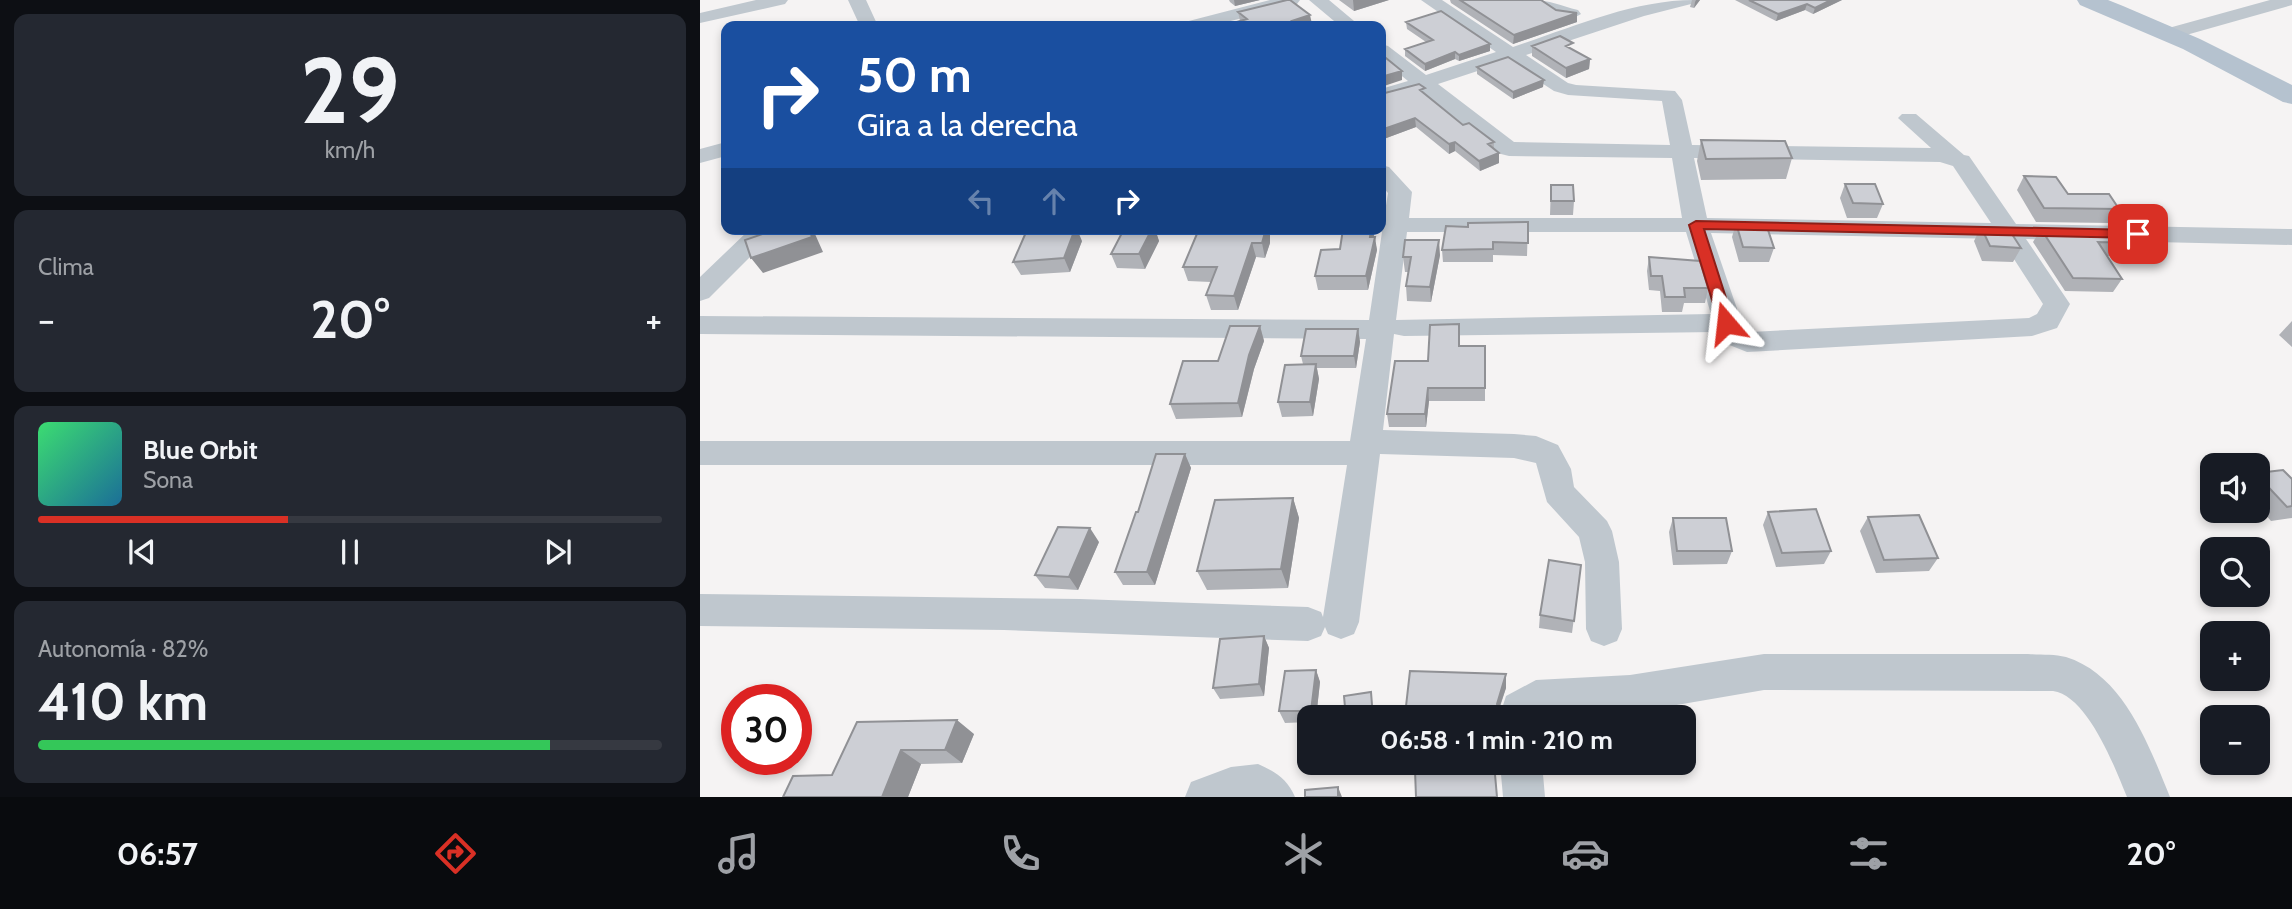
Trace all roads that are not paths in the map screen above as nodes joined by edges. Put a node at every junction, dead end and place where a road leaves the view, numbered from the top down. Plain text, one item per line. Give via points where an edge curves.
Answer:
1 (779, 0) edge
2 (857, 0) edge
3 (1291, 0) edge
4 (1318, 0) edge
5 (1430, 0) edge
6 (1540, 0) edge
7 (1685, 0) edge
8 (2088, 0) edge
9 (2290, 0) edge
10 (740, 4) edge
11 (1572, 14) edge
12 (700, 18) edge
13 (745, 21) edge
14 (867, 21) edge
15 (1232, 21) edge
16 (1345, 21) edge
17 (2172, 33) junction
18 (1386, 54) edge
19 (1512, 54) junction
20 (1423, 83) junction
21 (2286, 88) edge
22 (1386, 94) edge
23 (1909, 118) dead end
24 (1680, 149) junction
25 (721, 150) edge
26 (700, 156) edge
27 (1954, 157) junction
28 (1386, 177) edge
29 (1388, 225) edge
30 (1696, 225) junction
31 (2011, 232) junction
32 (758, 235) edge
33 (2292, 237) edge
34 (700, 292) edge
35 (1726, 323) junction
36 (700, 325) edge
37 (1392, 329) junction
38 (1364, 448) junction
39 (700, 453) edge
40 (700, 610) edge
41 (1604, 629) dead end
42 (1527, 705) edge
43 (1522, 775) edge
44 (1206, 797) edge
45 (1274, 797) edge
46 (1524, 797) edge
47 (2149, 797) edge

1 - 10 street
2 - 14 street
3 - 15 street
4 - 16 street
5 - 19 street
6 - 11 street
7 - 19 street
8 - 17 main road
9 - 17 street
10 - 12 street
10 - 13 street
17 - 21 main road
18 - 20 street
19 - 20 street
19 - 24 street via 1561,87 1575,91 1668,95
20 - 22 street
20 - 24 street via 1509,149
23 - 27 street
24 - 27 street
24 - 30 street
25 - 26 street
27 - 31 street
28 - 29 street via 1400,192
29 - 30 street
29 - 37 street
30 - 31 street
30 - 35 street
31 - 33 street
31 - 35 street via 2057,304 2047,321 2032,327 1747,342 1732,335
32 - 34 street
35 - 37 street
36 - 37 street
37 - 38 street
38 - 39 street
38 - 40 street via 1324,623 856,609
38 - 41 street via 1514,446 1547,454 1559,493 1595,531 1602,562
42 - 47 street via 1536,699 1630,694 1764,672 2067,676 2096,698 2110,717
43 - 46 street
44 - 45 street via 1258,785

